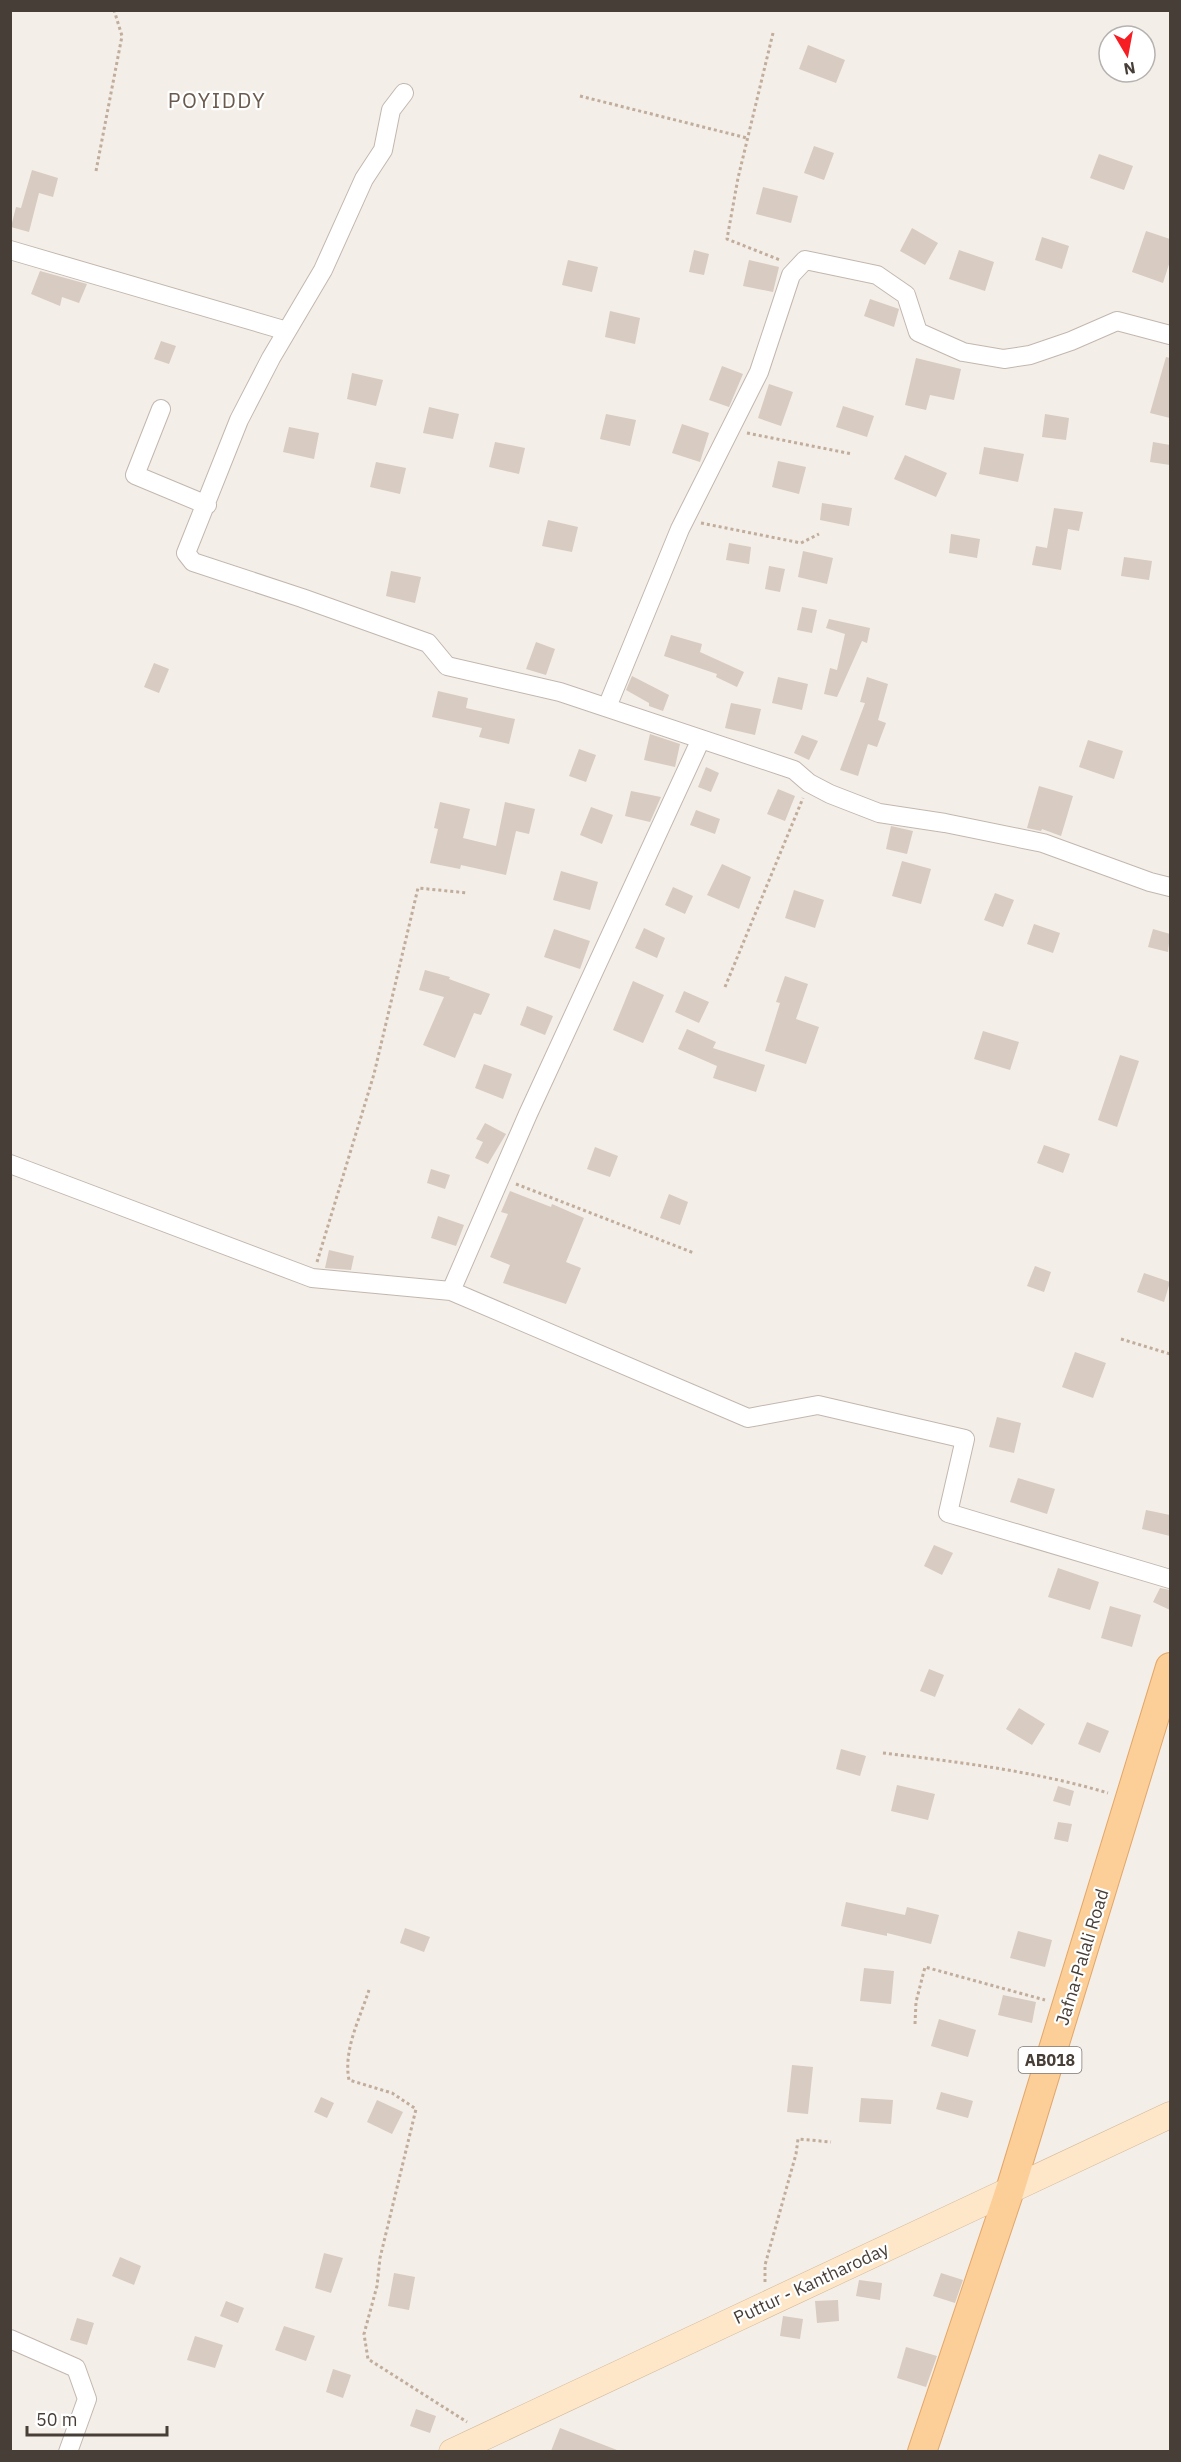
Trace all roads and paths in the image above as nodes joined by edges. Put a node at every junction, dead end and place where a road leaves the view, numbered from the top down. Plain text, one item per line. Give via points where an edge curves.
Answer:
1 (114, 10) edge
2 (773, 33) dead end
3 (404, 93) dead end
4 (579, 96) dead end
5 (747, 138) junction
6 (96, 171) dead end
7 (10, 250) edge
8 (798, 267) junction
9 (287, 331) junction
10 (1170, 335) edge
11 (161, 409) dead end
12 (731, 430) junction
13 (852, 454) dead end
14 (207, 505) junction
15 (684, 520) junction
16 (819, 534) dead end
17 (607, 707) junction
18 (701, 739) junction
19 (809, 783) junction
20 (1170, 887) edge
21 (468, 892) dead end
22 (724, 987) dead end
23 (10, 1164) edge
24 (500, 1178) junction
25 (694, 1253) dead end
26 (312, 1278) junction
27 (451, 1291) junction
28 (1121, 1339) dead end
29 (1170, 1354) edge
30 (1170, 1579) edge
31 (1170, 1667) edge
32 (883, 1753) dead end
33 (1130, 1800) junction
34 (369, 1990) dead end
35 (1067, 2006) junction
36 (915, 2024) dead end
37 (1170, 2115) edge
38 (831, 2142) dead end
39 (1010, 2190) junction
40 (766, 2305) junction
41 (10, 2339) edge
42 (485, 2436) junction
43 (68, 2451) edge
44 (452, 2451) edge
45 (922, 2451) edge

1 - 6 path via 122,36
2 - 5 path
3 - 9 street via 391,110 383,150 364,179 323,270
4 - 5 path
5 - 8 path via 727,239
7 - 9 street
8 - 10 street via 805,260 878,275 906,295 918,332 963,352 1004,360 1071,341 1117,321
8 - 12 street via 791,275 759,372
9 - 14 street via 239,420
11 - 14 street via 135,475
12 - 13 path
12 - 15 street
14 - 17 street via 186,553 193,562 428,643 447,666
15 - 16 path via 801,543
15 - 17 street
17 - 18 street
18 - 19 street via 794,770
18 - 24 street
19 - 20 street via 879,813 1043,843
19 - 22 path
21 - 26 path via 418,888 374,1074
23 - 26 street
24 - 25 path
24 - 27 street
26 - 27 street
27 - 30 street via 748,1418 818,1405 965,1439 948,1513
28 - 29 path
31 - 33 main road, Jafna-Palali Road / AB018
32 - 33 path via 978,1764 1084,1786
33 - 35 main road, Jafna-Palali Road / AB018
34 - 42 path via 348,2053 349,2080 392,2093 416,2109 364,2334 368,2358 457,2413
35 - 36 path via 925,1967
35 - 39 main road, Jafna-Palali Road / AB018
37 - 39 main road, Puttur - Kantharoday
38 - 40 path via 798,2139 765,2265
39 - 40 main road, Puttur - Kantharoday
39 - 45 main road, Jafna-Palali Road / AB018
40 - 42 main road, Puttur - Kantharoday
41 - 43 street via 76,2368 87,2399
42 - 44 main road, Puttur - Kantharoday

